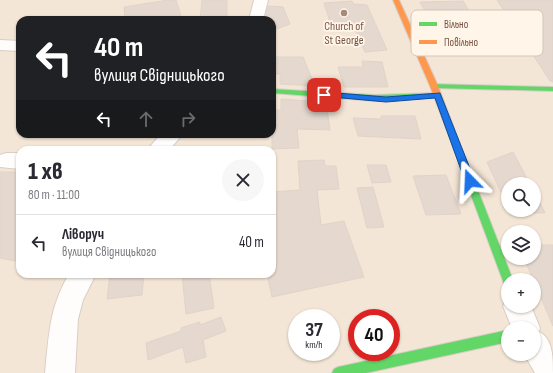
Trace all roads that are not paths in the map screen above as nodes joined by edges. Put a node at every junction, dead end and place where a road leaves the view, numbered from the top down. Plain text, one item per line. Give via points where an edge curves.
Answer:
1 (261, 0) edge
2 (396, 0) edge
3 (257, 16) edge
4 (411, 34) edge
5 (0, 45) edge
6 (16, 46) edge
7 (421, 56) edge
8 (553, 88) edge
9 (276, 90) edge
10 (436, 91) junction
11 (169, 138) edge
12 (161, 146) edge
13 (505, 273) edge
14 (81, 278) edge
15 (501, 338) edge
16 (541, 356) edge
17 (60, 373) edge
18 (338, 373) edge
19 (551, 373) edge

1 - 3 street
2 - 4 street
5 - 6 street
7 - 10 street
8 - 10 street
9 - 10 street via 377,99 414,98
10 - 13 street
11 - 12 street
14 - 17 street via 71,296 64,319
15 - 18 street
16 - 19 street

